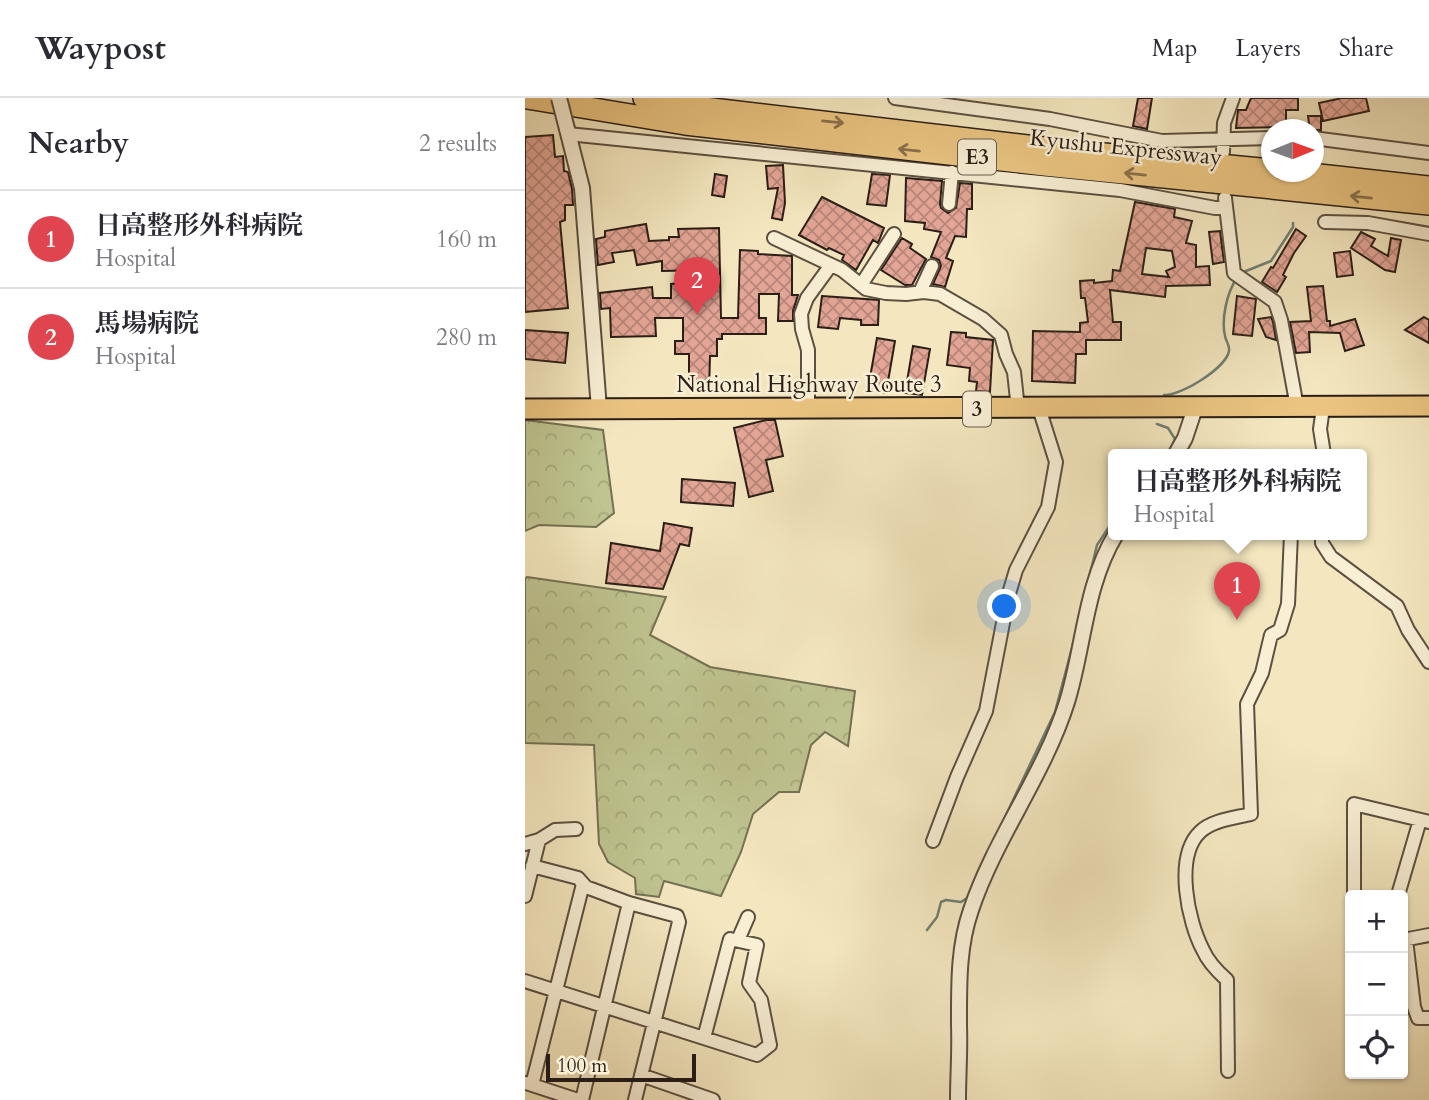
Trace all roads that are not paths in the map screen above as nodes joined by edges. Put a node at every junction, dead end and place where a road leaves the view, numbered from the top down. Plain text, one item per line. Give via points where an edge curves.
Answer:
1 (527, 98) edge
2 (559, 98) edge
3 (644, 98) edge
4 (895, 98) edge
5 (1233, 98) edge
6 (525, 107) edge
7 (685, 124) junction
8 (568, 132) junction
9 (1223, 138) junction
10 (1261, 138) edge
11 (1324, 139) edge
12 (1223, 152) dead end
13 (1429, 153) edge
14 (1261, 169) edge
15 (952, 173) junction
16 (1324, 176) edge
17 (1429, 187) edge
18 (949, 204) dead end
19 (1429, 204) edge
20 (1325, 222) dead end
21 (894, 234) dead end
22 (1429, 234) edge
23 (773, 238) dead end
24 (831, 265) junction
25 (932, 266) dead end
26 (861, 285) junction
27 (920, 292) junction
28 (1297, 407) junction
29 (1429, 407) edge
30 (1039, 408) junction
31 (1195, 408) junction
32 (1324, 408) junction
33 (525, 409) edge
34 (599, 409) junction
35 (808, 409) junction
36 (1018, 409) junction
37 (1179, 449) edge
38 (1323, 449) edge
39 (1113, 540) edge
40 (1290, 540) edge
41 (1322, 540) edge
42 (1429, 662) edge
43 (1425, 821) edge
44 (576, 829) dead end
45 (539, 839) junction
46 (933, 841) dead end
47 (525, 844) edge
48 (533, 866) junction
49 (583, 884) junction
50 (1355, 890) edge
51 (1400, 890) edge
52 (525, 896) edge
53 (629, 903) junction
54 (748, 917) dead end
55 (1429, 935) edge
56 (1408, 939) edge
57 (738, 940) junction
58 (1407, 953) edge
59 (525, 981) edge
60 (555, 990) junction
61 (605, 1006) junction
62 (1429, 1018) edge
63 (654, 1022) junction
64 (704, 1038) junction
65 (1228, 1071) dead end
66 (641, 1075) junction
67 (528, 1084) edge
68 (580, 1100) edge
69 (635, 1100) edge
70 (713, 1100) edge
71 (958, 1100) edge

1 - 7 highway, Kyushu Expressway / E3
2 - 8 street, bridge
3 -> 14 highway, Kyushu Expressway / E3 via 1062,150
4 - 9 street via 1050,119 1162,141
5 - 9 street
6 - 7 highway
19 -> 7 highway, Kyushu Expressway / E3
8 - 15 street
8 - 34 street via 582,188
9 - 10 street
9 - 12 street
11 - 13 street
15 - 18 street
15 - 28 street via 1120,190 1215,208 1225,203 1238,275 1275,302
16 - 17 highway
20 - 22 street via 1368,223
21 - 26 street
23 - 24 street
24 - 26 street
24 - 35 street via 801,314 808,350
25 - 27 street
26 - 27 street via 886,293
27 - 36 street via 964,306 1001,335 1014,372
28 - 31 highway, National Highway Route 3 / 3
28 - 32 highway, National Highway Route 3 / 3
29 - 32 highway, National Highway Route 3 / 3
30 - 31 highway, National Highway Route 3 / 3
30 - 36 highway, National Highway Route 3 / 3
30 - 46 street via 1056,462 1048,507 1016,570 986,711
31 - 37 street
32 - 38 street via 1320,429
33 - 34 highway, National Highway Route 3 / 3
34 - 35 highway, National Highway Route 3 / 3
35 - 36 highway, National Highway Route 3 / 3
39 - 71 street via 1091,598 1067,703 970,912 959,983
40 - 65 street via 1287,604 1247,704 1251,814 1215,823 1200,832 1187,852 1185,884 1192,926 1203,951 1227,980
41 - 42 street via 1331,557 1397,606
43 - 50 street via 1355,804
43 - 51 street
44 - 45 street via 555,830
45 - 47 street
45 - 48 street
48 - 49 street via 578,878
48 - 52 street
49 - 53 street
49 - 60 street
53 - 61 street
53 - 63 street via 677,916 679,922
54 - 57 street
55 - 56 street
57 - 64 street via 730,939
57 - 64 street via 757,945 749,983 761,1000 769,1045 757,1055
58 - 62 street via 1414,1007 1418,1018
59 - 60 street
60 - 61 street
60 - 67 street
61 - 63 street
61 - 68 street
63 - 64 street
63 - 66 street
66 - 69 street
66 - 70 street
67 - 68 street

